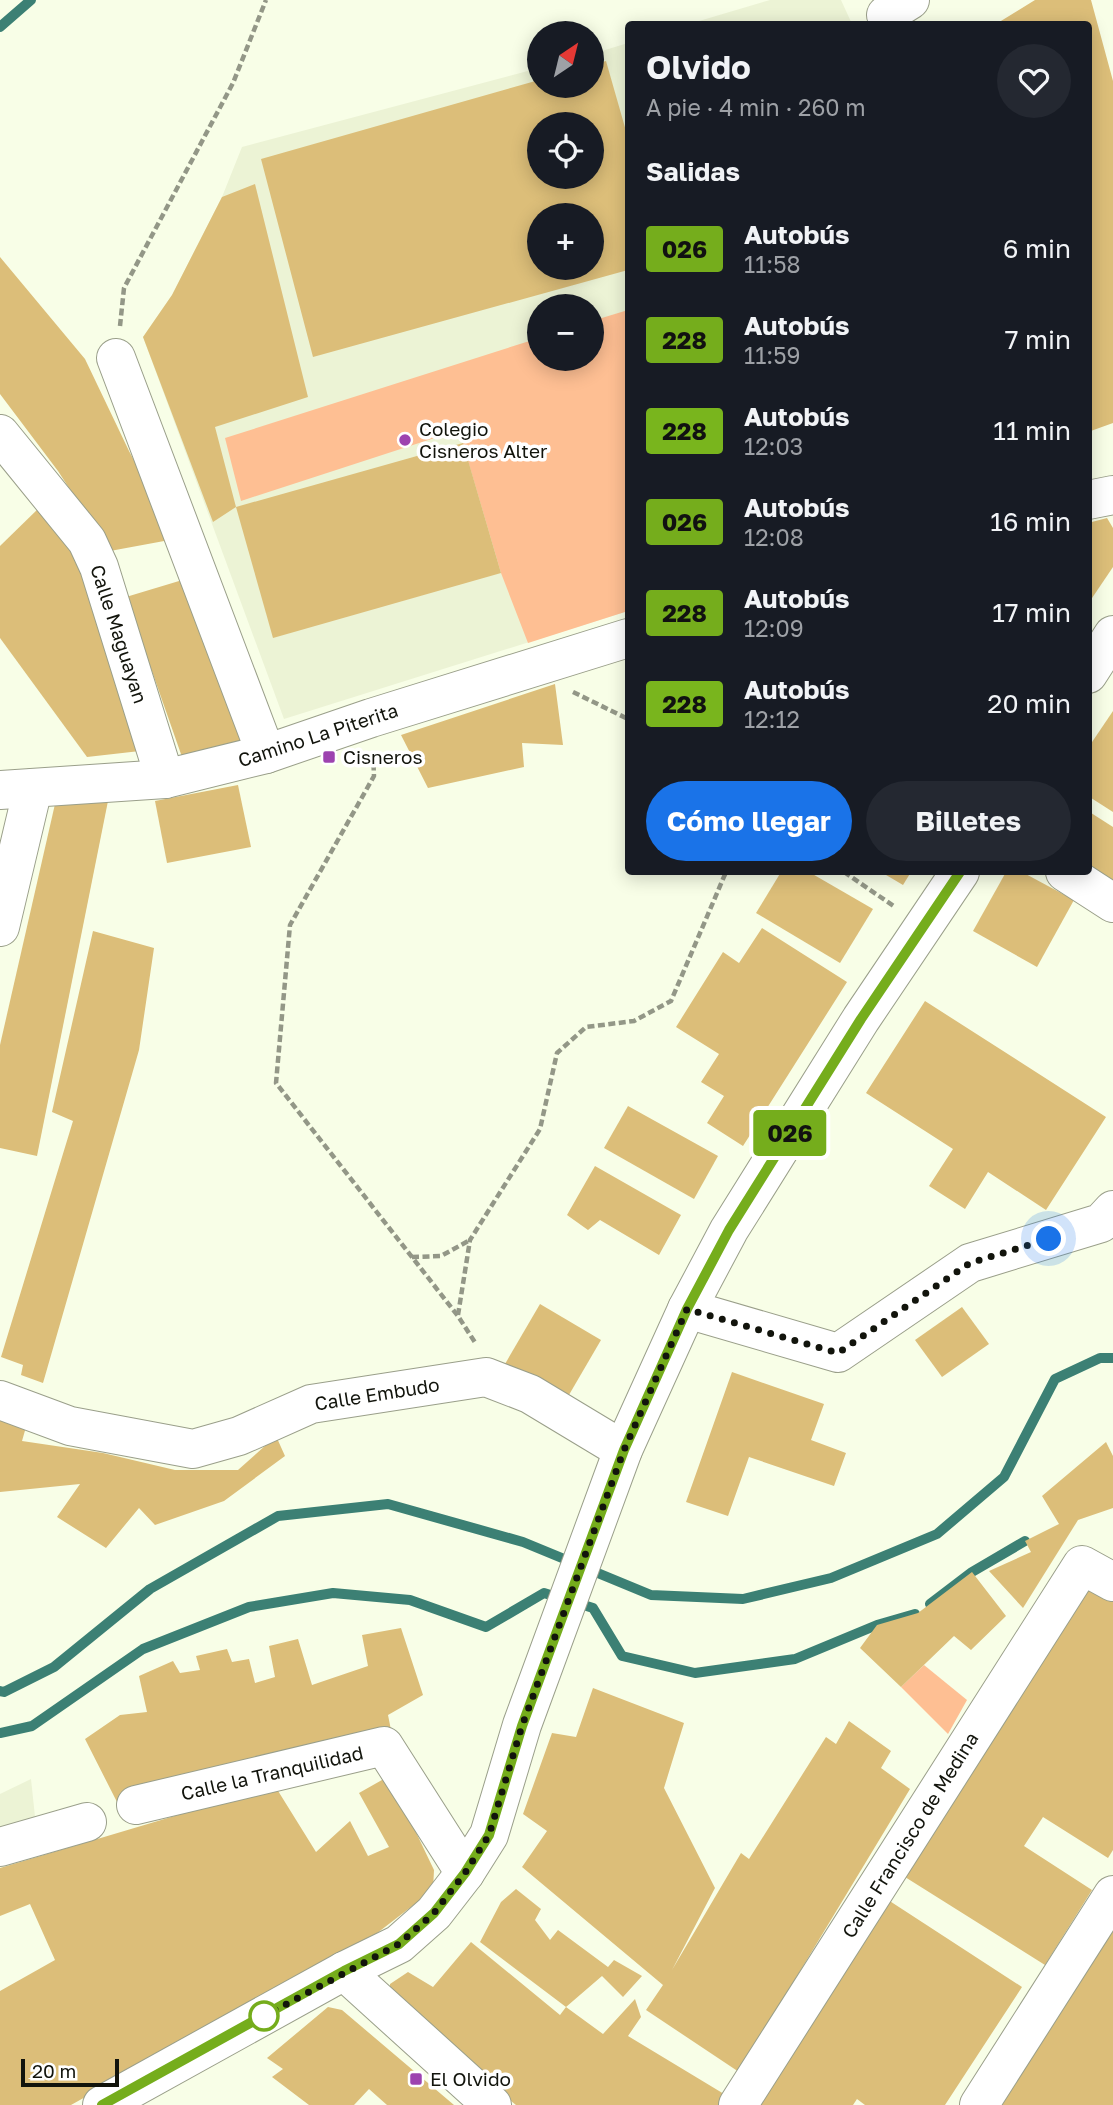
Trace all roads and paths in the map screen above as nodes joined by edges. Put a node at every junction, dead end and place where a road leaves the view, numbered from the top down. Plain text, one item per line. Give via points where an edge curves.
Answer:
1 (266, 0) edge
2 (116, 358) joint
3 (0, 435) edge
4 (1113, 495) edge
5 (1092, 499) edge
6 (1113, 635) edge
7 (625, 639) edge
8 (566, 657) junction
9 (1092, 668) edge
10 (371, 718) junction
11 (625, 718) edge
12 (266, 754) junction
13 (165, 779) junction
14 (17, 789) edge
15 (725, 875) edge
16 (848, 875) edge
17 (958, 875) edge
18 (1070, 875) edge
19 (1113, 903) edge
20 (923, 926) junction
21 (0, 927) edge
22 (1113, 1210) edge
23 (470, 1240) junction
24 (412, 1257) junction
25 (687, 1309) junction
26 (458, 1316) junction
27 (486, 1377) junction
28 (0, 1400) edge
29 (624, 1450) junction
30 (1097, 1574) edge
31 (136, 1805) dead end
32 (87, 1822) dead end
33 (0, 1847) edge
34 (465, 1873) junction
35 (1113, 1895) edge
36 (344, 1971) junction
37 (102, 2105) edge
38 (492, 2105) edge
39 (738, 2105) edge
40 (979, 2105) edge

1 - 2 path via 233,83 124,288
2 - 12 street
3 - 13 street, Calle Maguayan via 87,541
4 - 5 street
6 - 9 street
7 - 8 street, Camino La Piterita
8 - 10 street, Camino La Piterita
8 - 11 path via 573,693
10 - 12 street, Camino La Piterita
10 - 24 path via 374,776 290,925 276,1083
12 - 13 street, Camino La Piterita
13 - 14 street, Camino La Piterita
14 - 21 street
15 - 23 path via 671,1001 634,1021 586,1027 557,1053 540,1129
16 - 20 path
17 - 20 street
18 - 19 street
20 - 25 street via 729,1230
22 - 25 street via 1101,1223 970,1263 838,1353
23 - 24 path via 441,1255
23 - 26 path
24 - 26 path
25 - 29 street
26 - 27 path via 484,1356
27 - 28 street, Calle Embudo via 311,1404 239,1436 193,1449 70,1426
27 - 29 street via 530,1395
29 - 34 street via 522,1726 489,1835
30 - 39 street, Calle Francisco de Medina
31 - 34 street, Calle la Tranquilidad via 384,1746
32 - 33 street
34 - 36 street via 434,1913 399,1944
35 - 40 street
36 - 37 street
36 - 38 street

